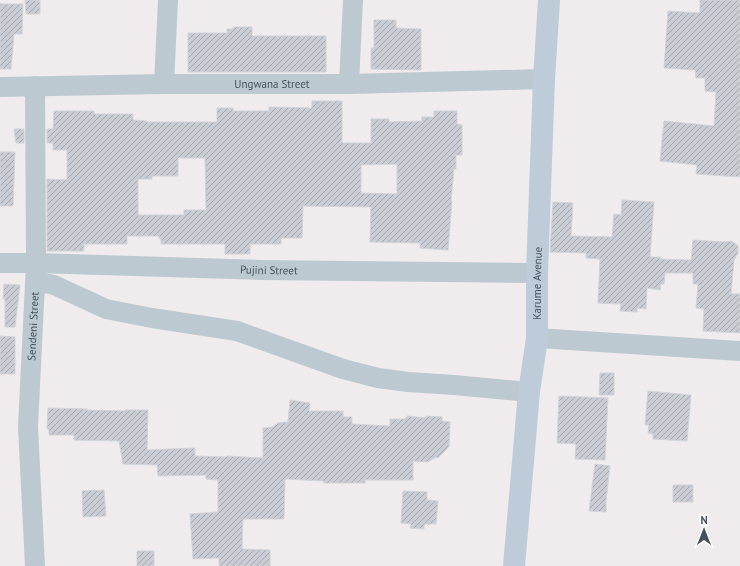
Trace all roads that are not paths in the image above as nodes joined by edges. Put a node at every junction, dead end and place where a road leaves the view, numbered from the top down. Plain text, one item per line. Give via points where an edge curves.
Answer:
1 (168, 0) edge
2 (353, 0) edge
3 (549, 0) edge
4 (544, 79) junction
5 (164, 84) junction
6 (349, 84) junction
7 (35, 86) junction
8 (0, 87) edge
9 (0, 263) edge
10 (36, 272) junction
11 (537, 273) junction
12 (537, 338) junction
13 (740, 351) edge
14 (529, 392) junction
15 (35, 566) edge
16 (514, 566) edge

1 - 5 street
2 - 6 street
3 - 4 main road, Karume Avenue
4 - 6 street, Ungwana Street
4 - 11 main road, Karume Avenue
5 - 6 street, Ungwana Street
5 - 7 street, Ungwana Street
7 - 8 street, Ungwana Street
7 - 10 street, Sendeni Street
9 - 10 street, Pujini Street
10 - 11 street, Pujini Street via 260,270
10 - 14 street via 54,285 106,309 237,331 343,369 378,378
10 - 15 street, Sendeni Street via 28,427
11 - 12 main road, Karume Avenue
12 - 13 street
12 - 14 main road, Karume Avenue
14 - 16 main road, Karume Avenue

